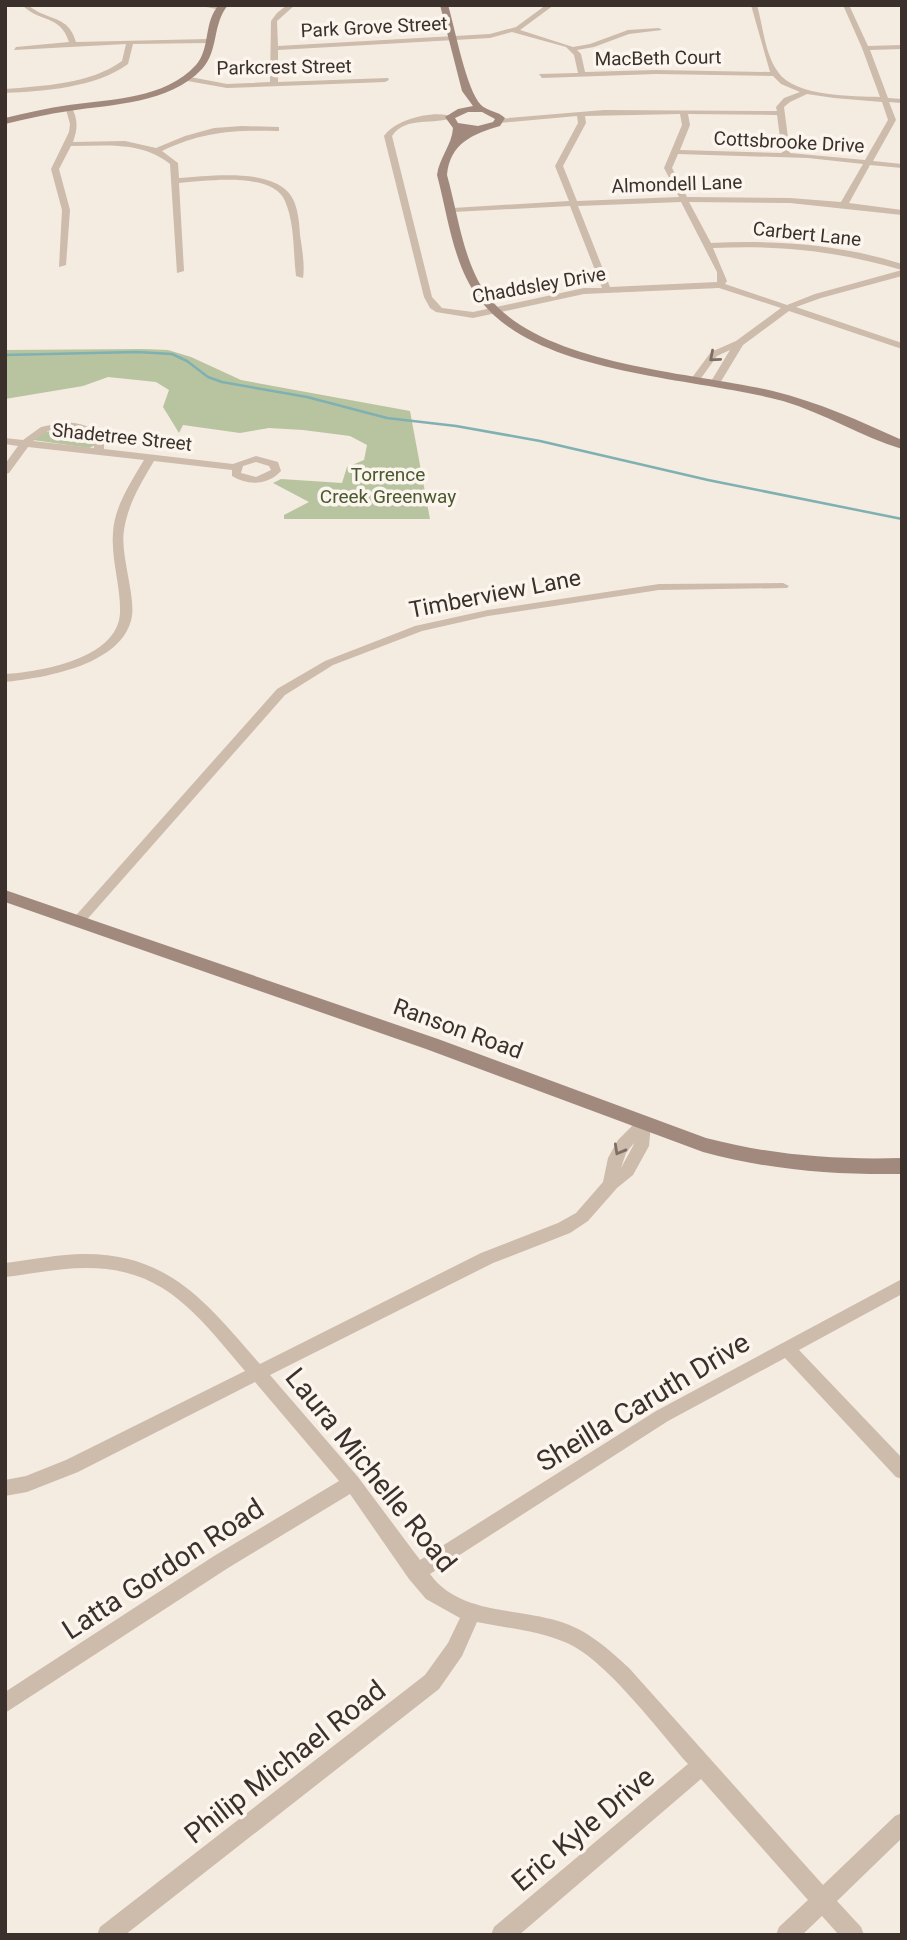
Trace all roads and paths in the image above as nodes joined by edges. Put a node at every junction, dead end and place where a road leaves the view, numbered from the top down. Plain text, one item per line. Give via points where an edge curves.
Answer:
1 (25, 5) edge
2 (200, 5) edge
3 (292, 5) edge
4 (444, 5) edge
5 (551, 5) edge
6 (754, 5) edge
7 (845, 5) edge
8 (222, 6) edge
9 (514, 30) junction
10 (659, 30) dead end
11 (453, 39) junction
12 (208, 41) junction
13 (130, 42) junction
14 (73, 44) junction
15 (902, 47) edge
16 (273, 48) junction
17 (866, 48) junction
18 (16, 49) dead end
19 (573, 49) junction
20 (775, 74) junction
21 (582, 75) junction
22 (542, 76) dead end
23 (185, 79) junction
24 (385, 80) dead end
25 (274, 85) junction
26 (5, 91) edge
27 (807, 91) junction
28 (470, 97) junction
29 (884, 99) junction
30 (902, 101) edge
31 (68, 108) junction
32 (465, 110) junction
33 (480, 110) junction
34 (684, 113) junction
35 (781, 113) junction
36 (581, 116) junction
37 (499, 118) junction
38 (892, 120) junction
39 (5, 121) edge
40 (453, 122) junction
41 (902, 122) edge
42 (276, 129) dead end
43 (477, 129) junction
44 (456, 142) junction
45 (70, 144) junction
46 (156, 151) junction
47 (675, 152) junction
48 (786, 155) junction
49 (867, 162) junction
50 (902, 166) edge
51 (177, 181) junction
52 (683, 198) junction
53 (573, 204) junction
54 (844, 204) junction
55 (453, 210) junction
56 (902, 213) edge
57 (708, 246) junction
58 (62, 265) dead end
59 (902, 267) edge
60 (180, 271) dead end
61 (902, 273) edge
62 (300, 276) dead end
63 (720, 285) junction
64 (607, 290) junction
65 (789, 307) junction
66 (496, 311) junction
67 (739, 343) junction
68 (902, 346) edge
69 (696, 379) junction
70 (715, 383) junction
71 (881, 433) junction
72 (902, 439) edge
73 (5, 441) edge
74 (26, 444) junction
75 (902, 444) edge
76 (99, 452) junction
77 (151, 457) junction
78 (236, 467) dead end
79 (5, 471) edge
80 (783, 586) dead end
81 (5, 678) edge
82 (5, 896) edge
83 (78, 921) junction
84 (643, 1124) junction
85 (902, 1166) edge
86 (5, 1270) edge
87 (902, 1286) edge
88 (787, 1348) junction
89 (256, 1374) junction
90 (902, 1471) edge
91 (352, 1483) junction
92 (5, 1488) edge
93 (416, 1573) junction
94 (471, 1612) junction
95 (5, 1703) edge
96 (701, 1766) junction
97 (902, 1822) edge
98 (823, 1900) junction
99 (108, 1935) edge
100 (502, 1935) edge
101 (787, 1935) edge
102 (853, 1935) edge

1 - 14 street via 65,24
2 - 8 street
3 - 16 street via 275,18
4 - 11 street
5 - 9 street, Park Grove Street
6 - 20 street
7 - 17 street
8 - 12 street via 212,19
9 - 11 street, Park Grove Street
9 - 19 street
10 - 19 street via 628,32
11 - 16 street, Park Grove Street
11 - 28 street
12 - 13 street
12 - 23 street via 202,64
13 - 14 street
13 - 26 street via 123,64 110,71
14 - 18 street
15 - 17 street
16 - 25 street
17 - 29 street
19 - 21 street
20 - 21 street, MacBeth Court
20 - 27 street
21 - 22 street, MacBeth Court
23 - 25 street, Parkcrest Street via 219,86
23 - 31 street via 141,97
24 - 25 street, Parkcrest Street
27 - 29 street
27 - 35 street via 782,104
28 - 32 street
28 - 33 street
29 - 30 street
29 - 38 street
31 - 39 street
31 - 45 street via 73,119
32 - 33 street
32 - 40 street
33 - 37 street
34 - 35 street
34 - 36 street
34 - 47 street via 686,125
35 - 48 street
36 - 37 street
36 - 53 street via 582,123 559,166
37 - 43 street via 492,127
38 - 41 street
38 - 49 street
40 - 43 street
40 - 44 street
40 - 66 street, Chaddsley Drive via 396,126 388,136 429,302 439,310 460,315
42 - 46 street via 199,132
43 - 44 street
44 - 55 street via 442,166
45 - 46 street via 121,144
45 - 58 street via 55,169 66,211
46 - 51 street via 174,163
47 - 48 street, Cottsbrooke Drive
47 - 52 street via 668,168
48 - 49 street, Cottsbrooke Drive
49 - 50 street, Cottsbrooke Drive
49 - 54 street
51 - 60 street
51 - 62 street via 247,179 282,191 291,210
52 - 53 street, Almondell Lane
52 - 54 street, Almondell Lane via 778,198
52 - 57 street
53 - 55 street, Almondell Lane
53 - 64 street
54 - 56 street, Almondell Lane
55 - 66 street via 472,279
57 - 59 street, Carbert Lane via 818,249
57 - 63 street via 723,276
61 - 65 street
63 - 64 street, Chaddsley Drive
63 - 65 street, Chaddsley Drive
64 - 66 street, Chaddsley Drive via 576,292
65 - 67 street
65 - 68 street, Chaddsley Drive
66 - 69 street via 525,331 570,351
67 -> 69 street via 714,354
67 - 70 street
69 - 70 street
70 - 71 street via 789,400
71 - 72 street
71 - 75 street
73 - 74 street, Shadetree Street
74 - 76 street, Shadetree Street
74 - 76 street via 44,430 77,426 99,438
74 - 79 street
76 - 77 street, Shadetree Street
77 - 78 street, Shadetree Street
77 - 81 street via 129,494 118,532 126,616 123,626 108,645 78,663 33,676
80 - 83 street, Timberview Lane via 660,587 488,612 419,628 329,663 281,692
82 - 83 street, Ranson Road
83 - 84 street, Ranson Road via 456,1053
84 - 85 street, Ranson Road via 750,1157 821,1166
84 - 89 street via 641,1146 628,1171 564,1228 487,1258
86 - 89 street, Laura Michelle Road via 86,1261 129,1265 167,1281 201,1308
87 - 88 street, Sheilla Caruth Drive
88 - 90 street
88 - 93 street, Sheilla Caruth Drive via 652,1423
89 - 91 street, Laura Michelle Road
89 - 92 street via 72,1466
91 - 93 street, Laura Michelle Road
91 - 95 street, Latta Gordon Road
93 - 94 street, Laura Michelle Road via 446,1603
94 - 96 street, Laura Michelle Road via 558,1630 593,1647
94 - 99 street, Philip Michael Road via 458,1645 432,1682
96 - 98 street, Laura Michelle Road
96 - 100 street, Eric Kyle Drive
97 - 98 street
98 - 101 street
98 - 102 street, Laura Michelle Road

